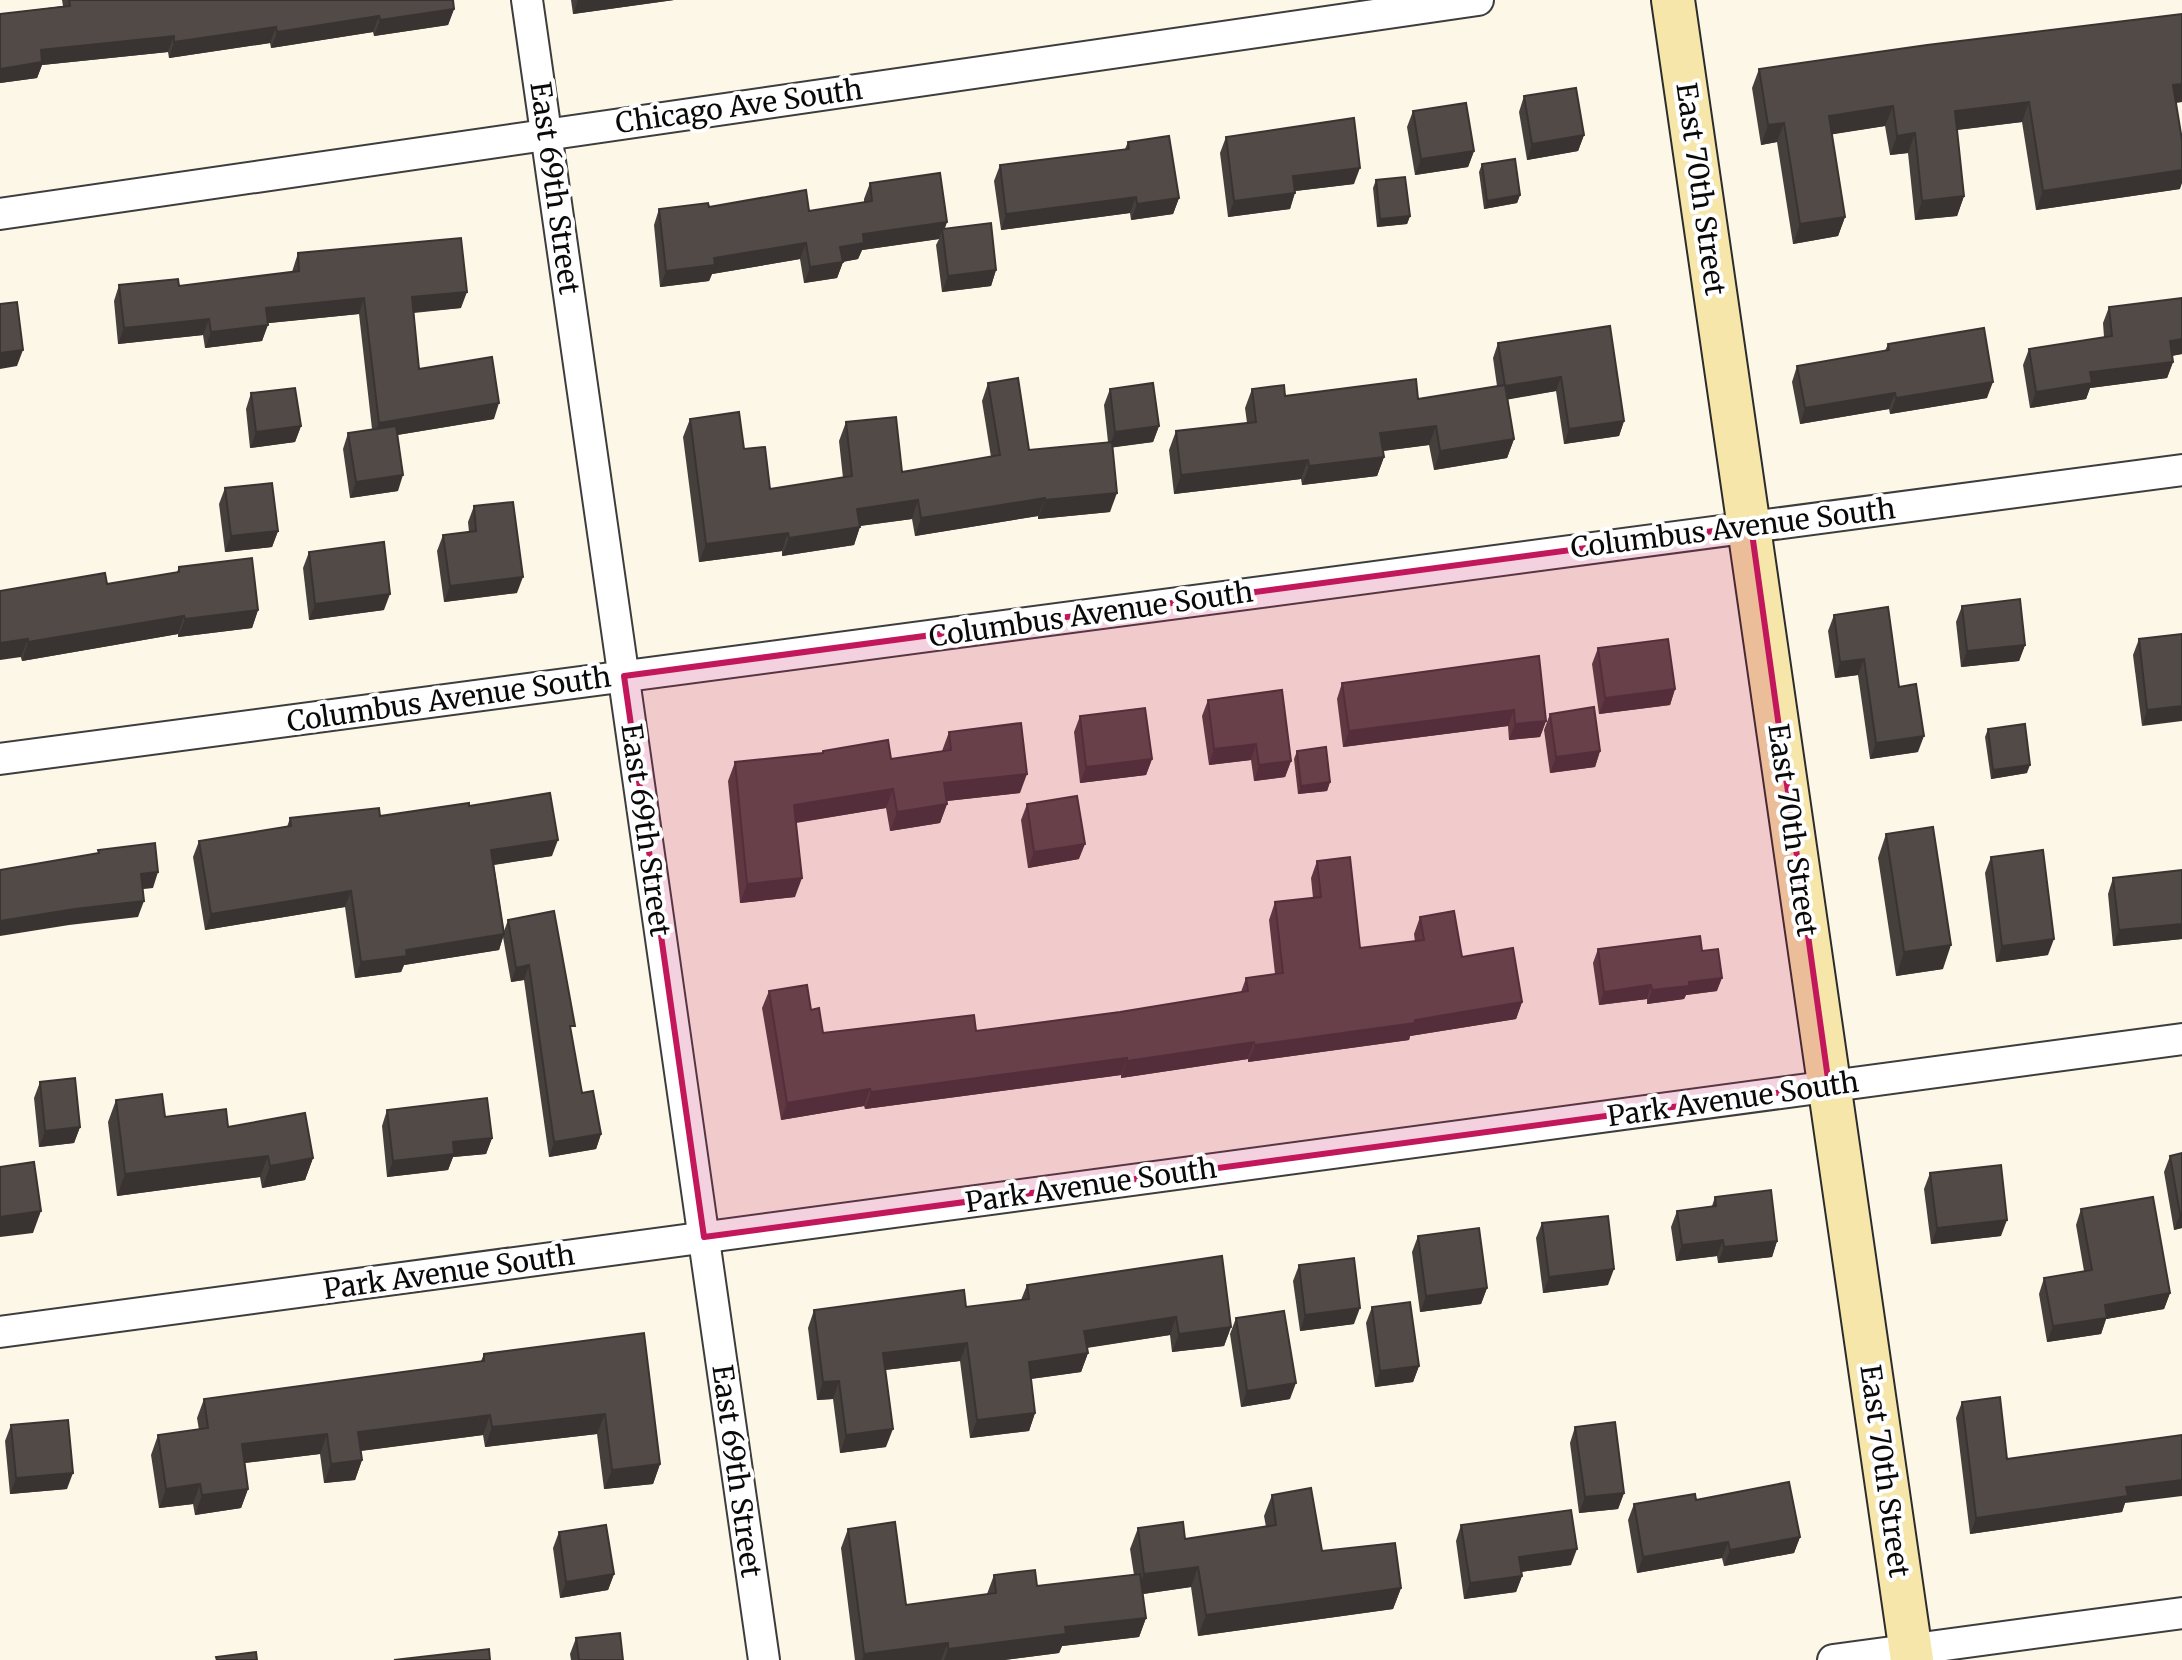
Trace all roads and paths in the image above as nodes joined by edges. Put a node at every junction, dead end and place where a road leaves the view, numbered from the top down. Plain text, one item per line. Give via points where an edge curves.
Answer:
1 (527, 0) edge
2 (1478, 0) edge
3 (1673, 0) edge
4 (547, 134) junction
5 (0, 214) edge
6 (2182, 470) edge
7 (1751, 526) junction
8 (624, 676) junction
9 (0, 759) edge
10 (2182, 1039) edge
11 (1829, 1086) junction
12 (704, 1237) junction
13 (0, 1332) edge
14 (2182, 1613) edge
15 (1912, 1655) edge
16 (764, 1660) edge
17 (1833, 1660) edge

1 - 4 street, East 69th Street
2 - 4 street, Chicago Ave South
3 - 7 street, East 70th Street
4 - 5 street, Chicago Ave South
4 - 8 street, East 69th Street
6 - 7 street, Columbus Avenue South
7 - 8 street, Columbus Avenue South
7 - 11 street, East 70th Street
8 - 9 street, Columbus Avenue South
8 - 12 street, East 69th Street
10 - 11 street, Park Avenue South
11 - 12 street, Park Avenue South
11 - 15 street, East 70th Street
12 - 13 street, Park Avenue South
12 - 16 street, East 69th Street
14 - 15 street
15 - 17 street

